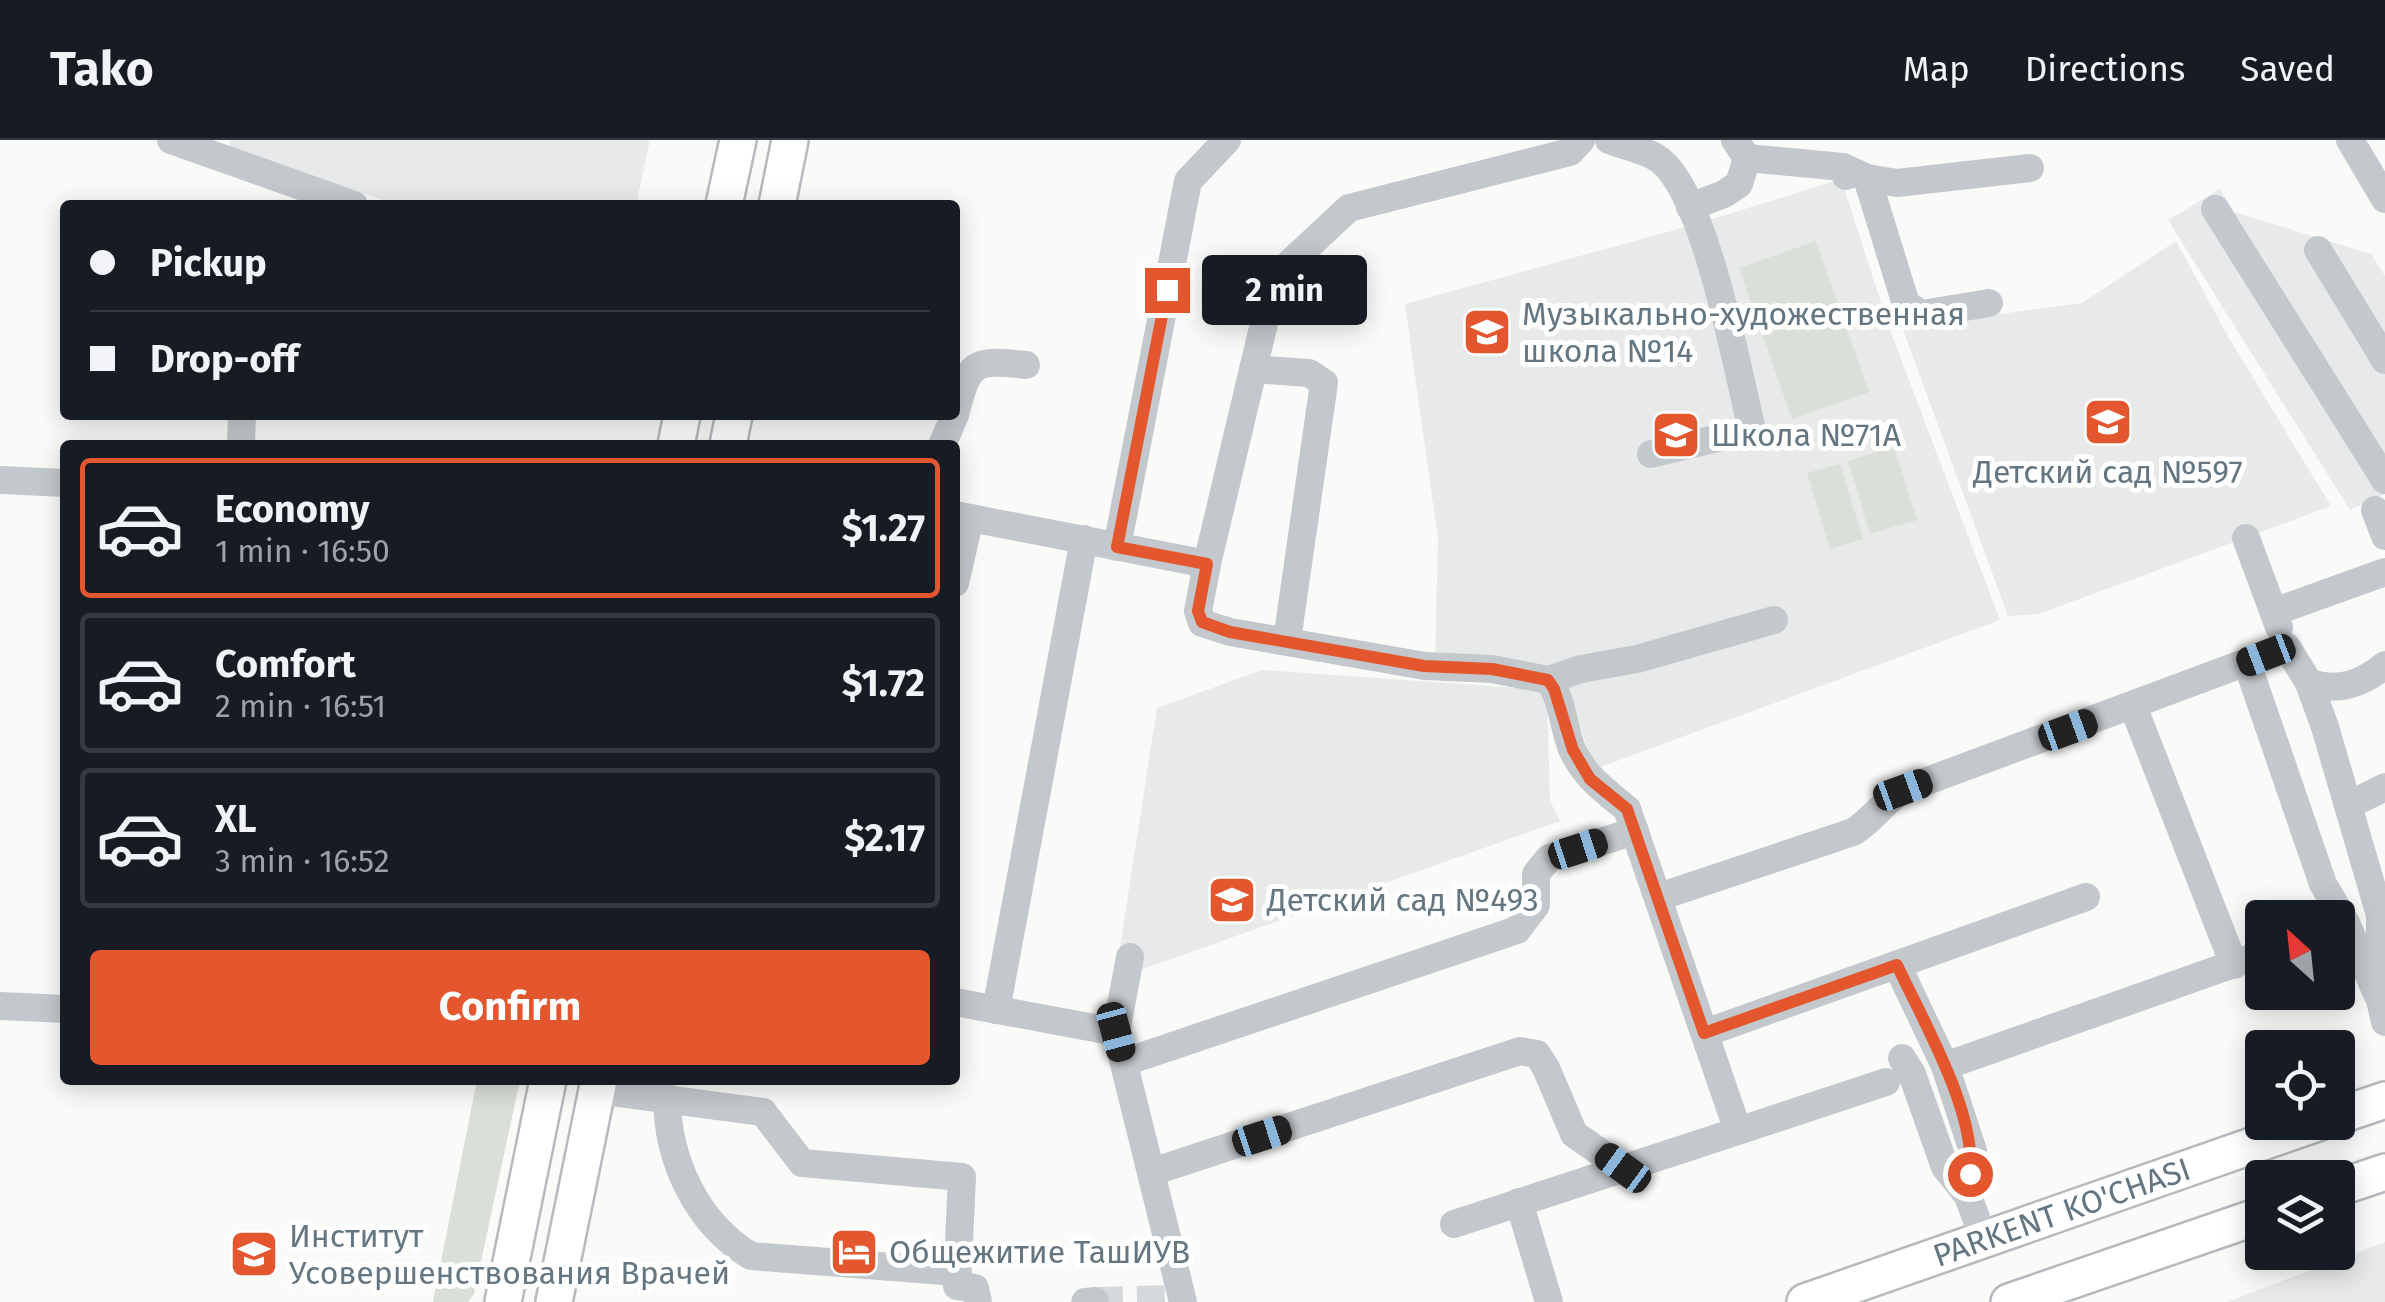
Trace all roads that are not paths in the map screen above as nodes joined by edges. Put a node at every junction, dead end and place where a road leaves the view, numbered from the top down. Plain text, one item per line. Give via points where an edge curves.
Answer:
1 (170, 140) edge
2 (738, 140) edge
3 (790, 140) edge
4 (1227, 140) edge
5 (1581, 140) edge
6 (1609, 140) edge
7 (2350, 140) edge
8 (1741, 149) edge
9 (2030, 168) dead end
10 (1852, 174) junction
11 (2385, 199) edge
12 (340, 200) edge
13 (725, 200) edge
14 (778, 200) edge
15 (1690, 207) junction
16 (2214, 209) dead end
17 (2318, 250) dead end
18 (1989, 303) dead end
19 (2385, 360) edge
20 (1026, 366) dead end
21 (1253, 370) junction
22 (960, 396) edge
23 (1651, 454) dead end
24 (0, 480) edge
25 (2385, 480) edge
26 (60, 483) edge
27 (962, 517) edge
28 (2246, 538) dead end
29 (1084, 539) junction
30 (1117, 547) junction
31 (1207, 564) junction
32 (2385, 572) edge
33 (2274, 612) junction
34 (1774, 620) dead end
35 (1287, 640) junction
36 (2287, 647) junction
37 (2246, 663) junction
38 (2384, 668) edge
39 (1548, 680) junction
40 (2310, 683) junction
41 (2133, 706) junction
42 (2385, 787) edge
43 (2349, 805) junction
44 (1635, 831) junction
45 (2086, 897) dead end
46 (1659, 898) junction
47 (2331, 900) edge
48 (2355, 952) edge
49 (1130, 957) dead end
50 (2245, 961) edge
51 (1897, 965) junction
52 (2234, 965) junction
53 (960, 1003) edge
54 (0, 1006) edge
55 (60, 1009) edge
56 (996, 1010) junction
57 (2382, 1011) edge
58 (1116, 1032) junction
59 (1704, 1033) junction
60 (1902, 1058) dead end
61 (1125, 1062) junction
62 (1945, 1066) junction
63 (1886, 1082) dead end
64 (547, 1085) edge
65 (598, 1085) edge
66 (666, 1097) junction
67 (2385, 1100) edge
68 (2355, 1110) edge
69 (1738, 1130) junction
70 (2269, 1140) edge
71 (1623, 1168) junction
72 (1152, 1172) junction
73 (2385, 1172) edge
74 (2355, 1182) edge
75 (1969, 1197) junction
76 (1520, 1202) junction
77 (2245, 1221) edge
78 (1454, 1224) dead end
79 (1984, 1240) junction
80 (565, 1250) junction
81 (957, 1272) junction
82 (501, 1297) edge
83 (1095, 1301) edge
84 (1176, 1301) edge
85 (554, 1302) edge
86 (578, 1302) edge
87 (978, 1302) edge
88 (1085, 1302) edge
89 (1549, 1302) edge
90 (1805, 1302) edge
91 (2009, 1302) edge

1 - 12 street
2 - 13 main road
3 - 14 main road
4 - 30 street via 1188,181
5 - 21 street via 1570,152 1349,208 1275,277
6 - 15 street via 1658,158
7 - 11 street
8 - 10 street
8 - 15 street via 1739,184
9 - 10 street via 1897,183
10 - 18 street via 1906,304 1922,314
15 - 23 street via 1700,223 1752,430
16 - 25 street
17 - 19 street
20 - 22 street via 976,365
21 - 31 street
21 - 35 street via 1310,373 1324,383
24 - 26 street
27 - 29 street
28 - 33 street
29 - 30 street
29 - 56 street
30 - 31 street
31 - 35 street via 1202,622
32 - 33 street
33 - 36 street
34 - 39 street
35 - 39 street
36 - 37 street
36 - 40 street
37 - 41 street
37 - 47 street
38 - 40 street via 2340,688
39 - 44 street via 1573,750 1590,779 1627,809
40 - 43 street
41 - 46 street via 1903,790 1854,832
41 - 52 street
42 - 43 street
43 - 57 street via 2380,914
44 - 46 street
44 - 61 street via 1549,858 1536,874 1536,905 1516,930
45 - 51 street
46 - 59 street
48 - 57 street
49 - 58 street
50 - 52 street
51 - 59 street
51 - 62 street
52 - 62 street
53 - 56 street
54 - 55 street
56 - 58 street
58 - 61 street
59 - 69 street
60 - 75 street via 1945,1167
61 - 72 street
62 - 75 street via 1973,1151
63 - 69 street
64 - 82 main road
65 - 66 street
65 - 80 main road
66 - 81 street via 670,1144 682,1177 694,1199 751,1256
66 - 81 street via 763,1112 802,1163 962,1177
67 - 68 main road
69 - 71 street
70 - 79 main road, PARKENT KO'CHASI
71 - 72 street via 1574,1134 1537,1054 1520,1052
71 - 76 street
72 - 84 street
73 - 74 main road
75 - 79 street
76 - 78 street
76 - 89 street
77 - 91 main road, PARKENT KO'CHASI
79 - 90 main road, PARKENT KO'CHASI
80 - 85 main road
80 - 86 main road
81 - 87 street via 957,1286 976,1288
83 - 88 street

